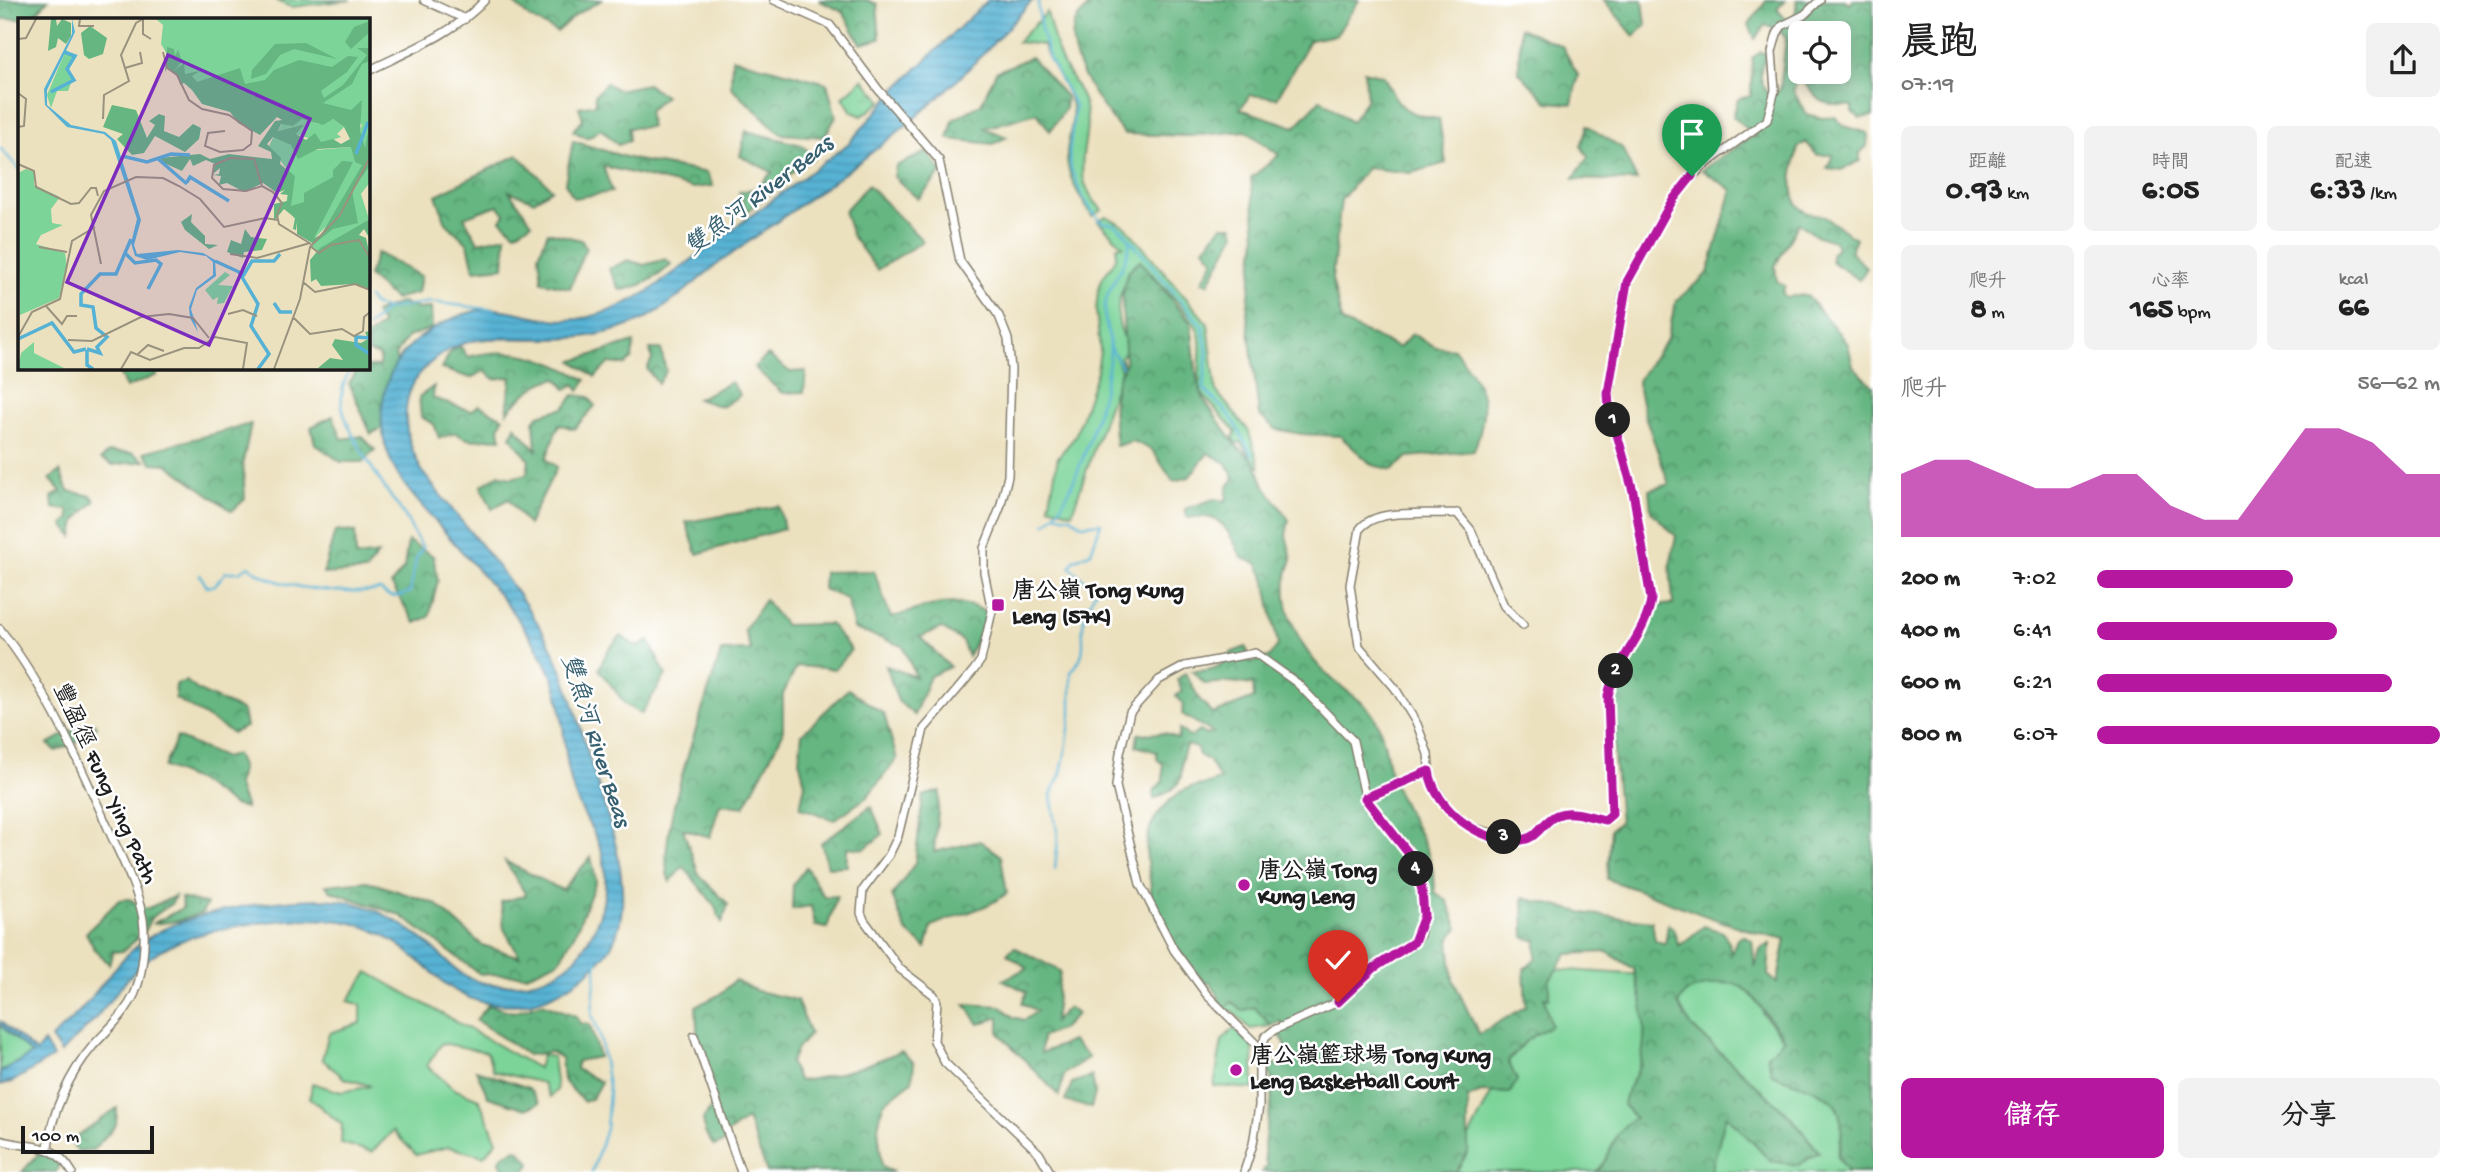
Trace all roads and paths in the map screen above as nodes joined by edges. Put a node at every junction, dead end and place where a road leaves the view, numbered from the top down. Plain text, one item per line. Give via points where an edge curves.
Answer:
1 (424, 0) edge
2 (485, 0) edge
3 (774, 0) edge
4 (1820, 0) edge
5 (465, 19) junction
6 (369, 70) edge
7 (1523, 625) dead end
8 (0, 629) edge
9 (1429, 771) junction
10 (1365, 798) junction
11 (694, 1036) dead end
12 (1261, 1049) junction
13 (0, 1140) edge
14 (48, 1148) junction
15 (72, 1172) edge
16 (741, 1172) edge
17 (1050, 1172) edge
18 (1244, 1172) edge

1 - 5 street
2 - 5 street
3 - 17 street via 830,25 939,160 960,261 999,316 1007,339 1011,369 1009,476 984,548 992,611 981,660 923,729 898,836 863,890 862,913 900,970 934,995 933,1031 940,1056 1039,1153
4 - 9 street via 1777,34 1772,52 1775,90 1766,120 1684,185 1624,289 1608,400 1633,491 1651,599 1648,616 1612,677 1608,696 1612,814 1605,820 1558,814 1529,838 1496,836 1470,827 1448,809
5 - 6 street
7 - 9 street via 1504,606 1471,530 1457,513 1379,515 1360,529 1350,585 1359,646 1405,703 1425,744
8 - 14 street, 豐盈徑 Fung Ying Path via 60,724 124,865 143,921 140,974 122,1015 78,1066 52,1123
9 - 10 street
10 - 12 street via 1413,859 1425,907 1420,935 1374,968 1338,1002 1268,1034
10 - 12 street via 1353,741 1297,683 1258,653 1175,669 1130,712 1116,786 1140,884 1174,950 1208,995
11 - 16 street
12 - 18 street via 1259,1106
13 - 14 street
14 - 15 street

